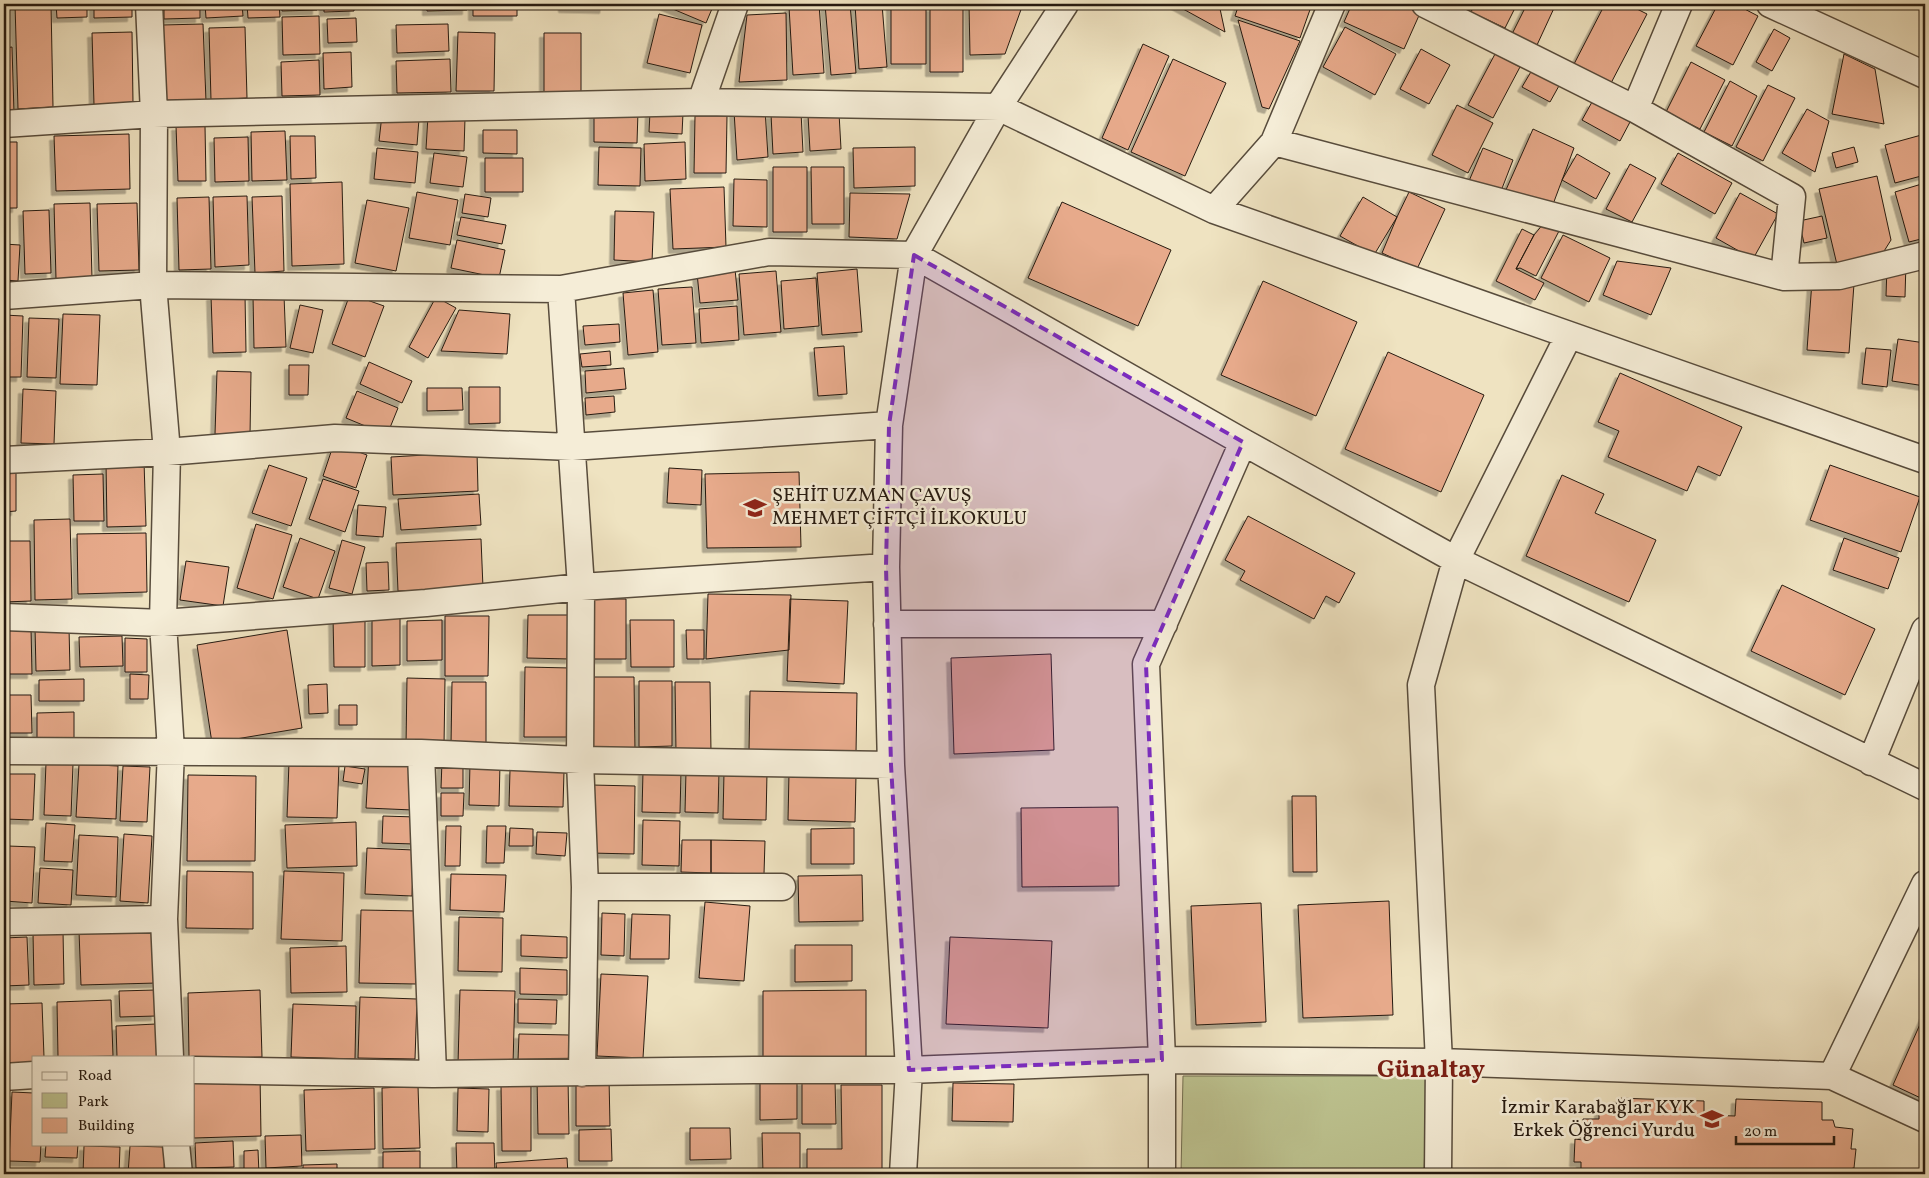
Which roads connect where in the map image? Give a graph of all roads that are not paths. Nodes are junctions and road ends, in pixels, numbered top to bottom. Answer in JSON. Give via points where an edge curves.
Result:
{"nodes":[{"id":1,"x":149,"y":4,"type":"edge"},
{"id":2,"x":735,"y":4,"type":"edge"},
{"id":3,"x":1064,"y":4,"type":"edge"},
{"id":4,"x":1332,"y":4,"type":"edge"},
{"id":5,"x":1426,"y":4,"type":"edge"},
{"id":6,"x":1679,"y":4,"type":"edge"},
{"id":7,"x":1770,"y":4,"type":"edge"},
{"id":8,"x":1925,"y":75,"type":"edge"},
{"id":9,"x":701,"y":102,"type":"junction"},
{"id":10,"x":998,"y":107,"type":"junction"},
{"id":11,"x":1635,"y":109,"type":"junction"},
{"id":12,"x":154,"y":114,"type":"junction"},
{"id":13,"x":4,"y":124,"type":"edge"},
{"id":14,"x":1274,"y":142,"type":"junction"},
{"id":15,"x":1214,"y":210,"type":"junction"},
{"id":16,"x":914,"y":255,"type":"junction"},
{"id":17,"x":1925,"y":255,"type":"edge"},
{"id":18,"x":1784,"y":277,"type":"junction"},
{"id":19,"x":153,"y":285,"type":"junction"},
{"id":20,"x":561,"y":289,"type":"junction"},
{"id":21,"x":4,"y":296,"type":"edge"},
{"id":22,"x":1570,"y":335,"type":"junction"},
{"id":23,"x":889,"y":425,"type":"junction"},
{"id":24,"x":1242,"y":442,"type":"junction"},
{"id":25,"x":572,"y":447,"type":"junction"},
{"id":26,"x":167,"y":452,"type":"junction"},
{"id":27,"x":4,"y":460,"type":"edge"},
{"id":28,"x":1925,"y":460,"type":"edge"},
{"id":29,"x":1456,"y":560,"type":"junction"},
{"id":30,"x":886,"y":568,"type":"junction"},
{"id":31,"x":581,"y":587,"type":"junction"},
{"id":32,"x":4,"y":617,"type":"edge"},
{"id":33,"x":164,"y":623,"type":"junction"},
{"id":34,"x":887,"y":624,"type":"junction"},
{"id":35,"x":1164,"y":624,"type":"junction"},
{"id":36,"x":1925,"y":630,"type":"edge"},
{"id":37,"x":1920,"y":659,"type":"edge"},
{"id":38,"x":4,"y":751,"type":"edge"},
{"id":39,"x":171,"y":751,"type":"junction"},
{"id":40,"x":421,"y":753,"type":"junction"},
{"id":41,"x":580,"y":760,"type":"junction"},
{"id":42,"x":1870,"y":762,"type":"junction"},
{"id":43,"x":891,"y":765,"type":"junction"},
{"id":44,"x":1925,"y":787,"type":"edge"},
{"id":45,"x":1925,"y":884,"type":"edge"},
{"id":46,"x":585,"y":887,"type":"junction"},
{"id":47,"x":782,"y":887,"type":"dead end"},
{"id":48,"x":164,"y":919,"type":"junction"},
{"id":49,"x":4,"y":922,"type":"edge"},
{"id":50,"x":170,"y":1056,"type":"edge"},
{"id":51,"x":1162,"y":1060,"type":"junction"},
{"id":52,"x":1439,"y":1062,"type":"junction"},
{"id":53,"x":195,"y":1070,"type":"edge"},
{"id":54,"x":910,"y":1070,"type":"junction"},
{"id":55,"x":582,"y":1072,"type":"junction"},
{"id":56,"x":433,"y":1074,"type":"junction"},
{"id":57,"x":32,"y":1075,"type":"edge"},
{"id":58,"x":1832,"y":1076,"type":"junction"},
{"id":59,"x":4,"y":1077,"type":"edge"},
{"id":60,"x":1925,"y":1119,"type":"edge"},
{"id":61,"x":176,"y":1146,"type":"edge"},
{"id":62,"x":179,"y":1174,"type":"edge"},
{"id":63,"x":903,"y":1174,"type":"edge"},
{"id":64,"x":1162,"y":1174,"type":"edge"},
{"id":65,"x":1438,"y":1174,"type":"edge"}],
"edges":[{"from":1,"to":12,"type":"street"},
{"from":2,"to":9,"type":"street"},
{"from":3,"to":10,"type":"street"},
{"from":4,"to":14,"type":"street"},
{"from":5,"to":11,"type":"street"},
{"from":6,"to":11,"type":"street"},
{"from":7,"to":8,"type":"street"},
{"from":9,"to":10,"type":"street"},
{"from":9,"to":12,"type":"street"},
{"from":10,"to":15,"type":"street"},
{"from":10,"to":16,"type":"street"},
{"from":11,"to":18,"type":"street","via":[[1792,197]]},
{"from":12,"to":13,"type":"street"},
{"from":12,"to":19,"type":"street"},
{"from":14,"to":15,"type":"street"},
{"from":14,"to":18,"type":"street"},
{"from":15,"to":22,"type":"street"},
{"from":16,"to":20,"type":"street","via":[[769,252]]},
{"from":16,"to":23,"type":"street"},
{"from":16,"to":24,"type":"street"},
{"from":17,"to":18,"type":"street","via":[[1840,276]]},
{"from":19,"to":20,"type":"street"},
{"from":19,"to":21,"type":"street"},
{"from":19,"to":26,"type":"street"},
{"from":20,"to":25,"type":"street"},
{"from":22,"to":28,"type":"street"},
{"from":22,"to":29,"type":"street"},
{"from":23,"to":25,"type":"street"},
{"from":23,"to":30,"type":"street"},
{"from":24,"to":29,"type":"street"},
{"from":24,"to":35,"type":"street"},
{"from":25,"to":26,"type":"street","via":[[335,438]]},
{"from":25,"to":31,"type":"street"},
{"from":26,"to":27,"type":"street"},
{"from":26,"to":33,"type":"street"},
{"from":29,"to":42,"type":"street"},
{"from":29,"to":52,"type":"street","via":[[1421,684]]},
{"from":30,"to":31,"type":"street"},
{"from":30,"to":34,"type":"street"},
{"from":31,"to":33,"type":"street","via":[[426,603]]},
{"from":31,"to":41,"type":"street"},
{"from":32,"to":33,"type":"street"},
{"from":33,"to":39,"type":"street"},
{"from":34,"to":35,"type":"street"},
{"from":34,"to":43,"type":"street"},
{"from":35,"to":51,"type":"street","via":[[1146,664]]},
{"from":36,"to":37,"type":"street"},
{"from":37,"to":42,"type":"street"},
{"from":38,"to":39,"type":"street"},
{"from":39,"to":40,"type":"street"},
{"from":39,"to":48,"type":"street"},
{"from":40,"to":41,"type":"street"},
{"from":40,"to":56,"type":"street"},
{"from":41,"to":43,"type":"street"},
{"from":41,"to":46,"type":"street"},
{"from":42,"to":44,"type":"street"},
{"from":43,"to":54,"type":"street"},
{"from":45,"to":58,"type":"street"},
{"from":46,"to":47,"type":"street"},
{"from":46,"to":55,"type":"street"},
{"from":48,"to":49,"type":"street"},
{"from":48,"to":50,"type":"street"},
{"from":51,"to":52,"type":"street"},
{"from":51,"to":54,"type":"street"},
{"from":51,"to":64,"type":"street"},
{"from":52,"to":58,"type":"street"},
{"from":52,"to":65,"type":"street"},
{"from":53,"to":56,"type":"street"},
{"from":54,"to":55,"type":"street"},
{"from":54,"to":63,"type":"street"},
{"from":55,"to":56,"type":"street"},
{"from":57,"to":59,"type":"street"},
{"from":58,"to":60,"type":"street"},
{"from":61,"to":62,"type":"street"}]}
